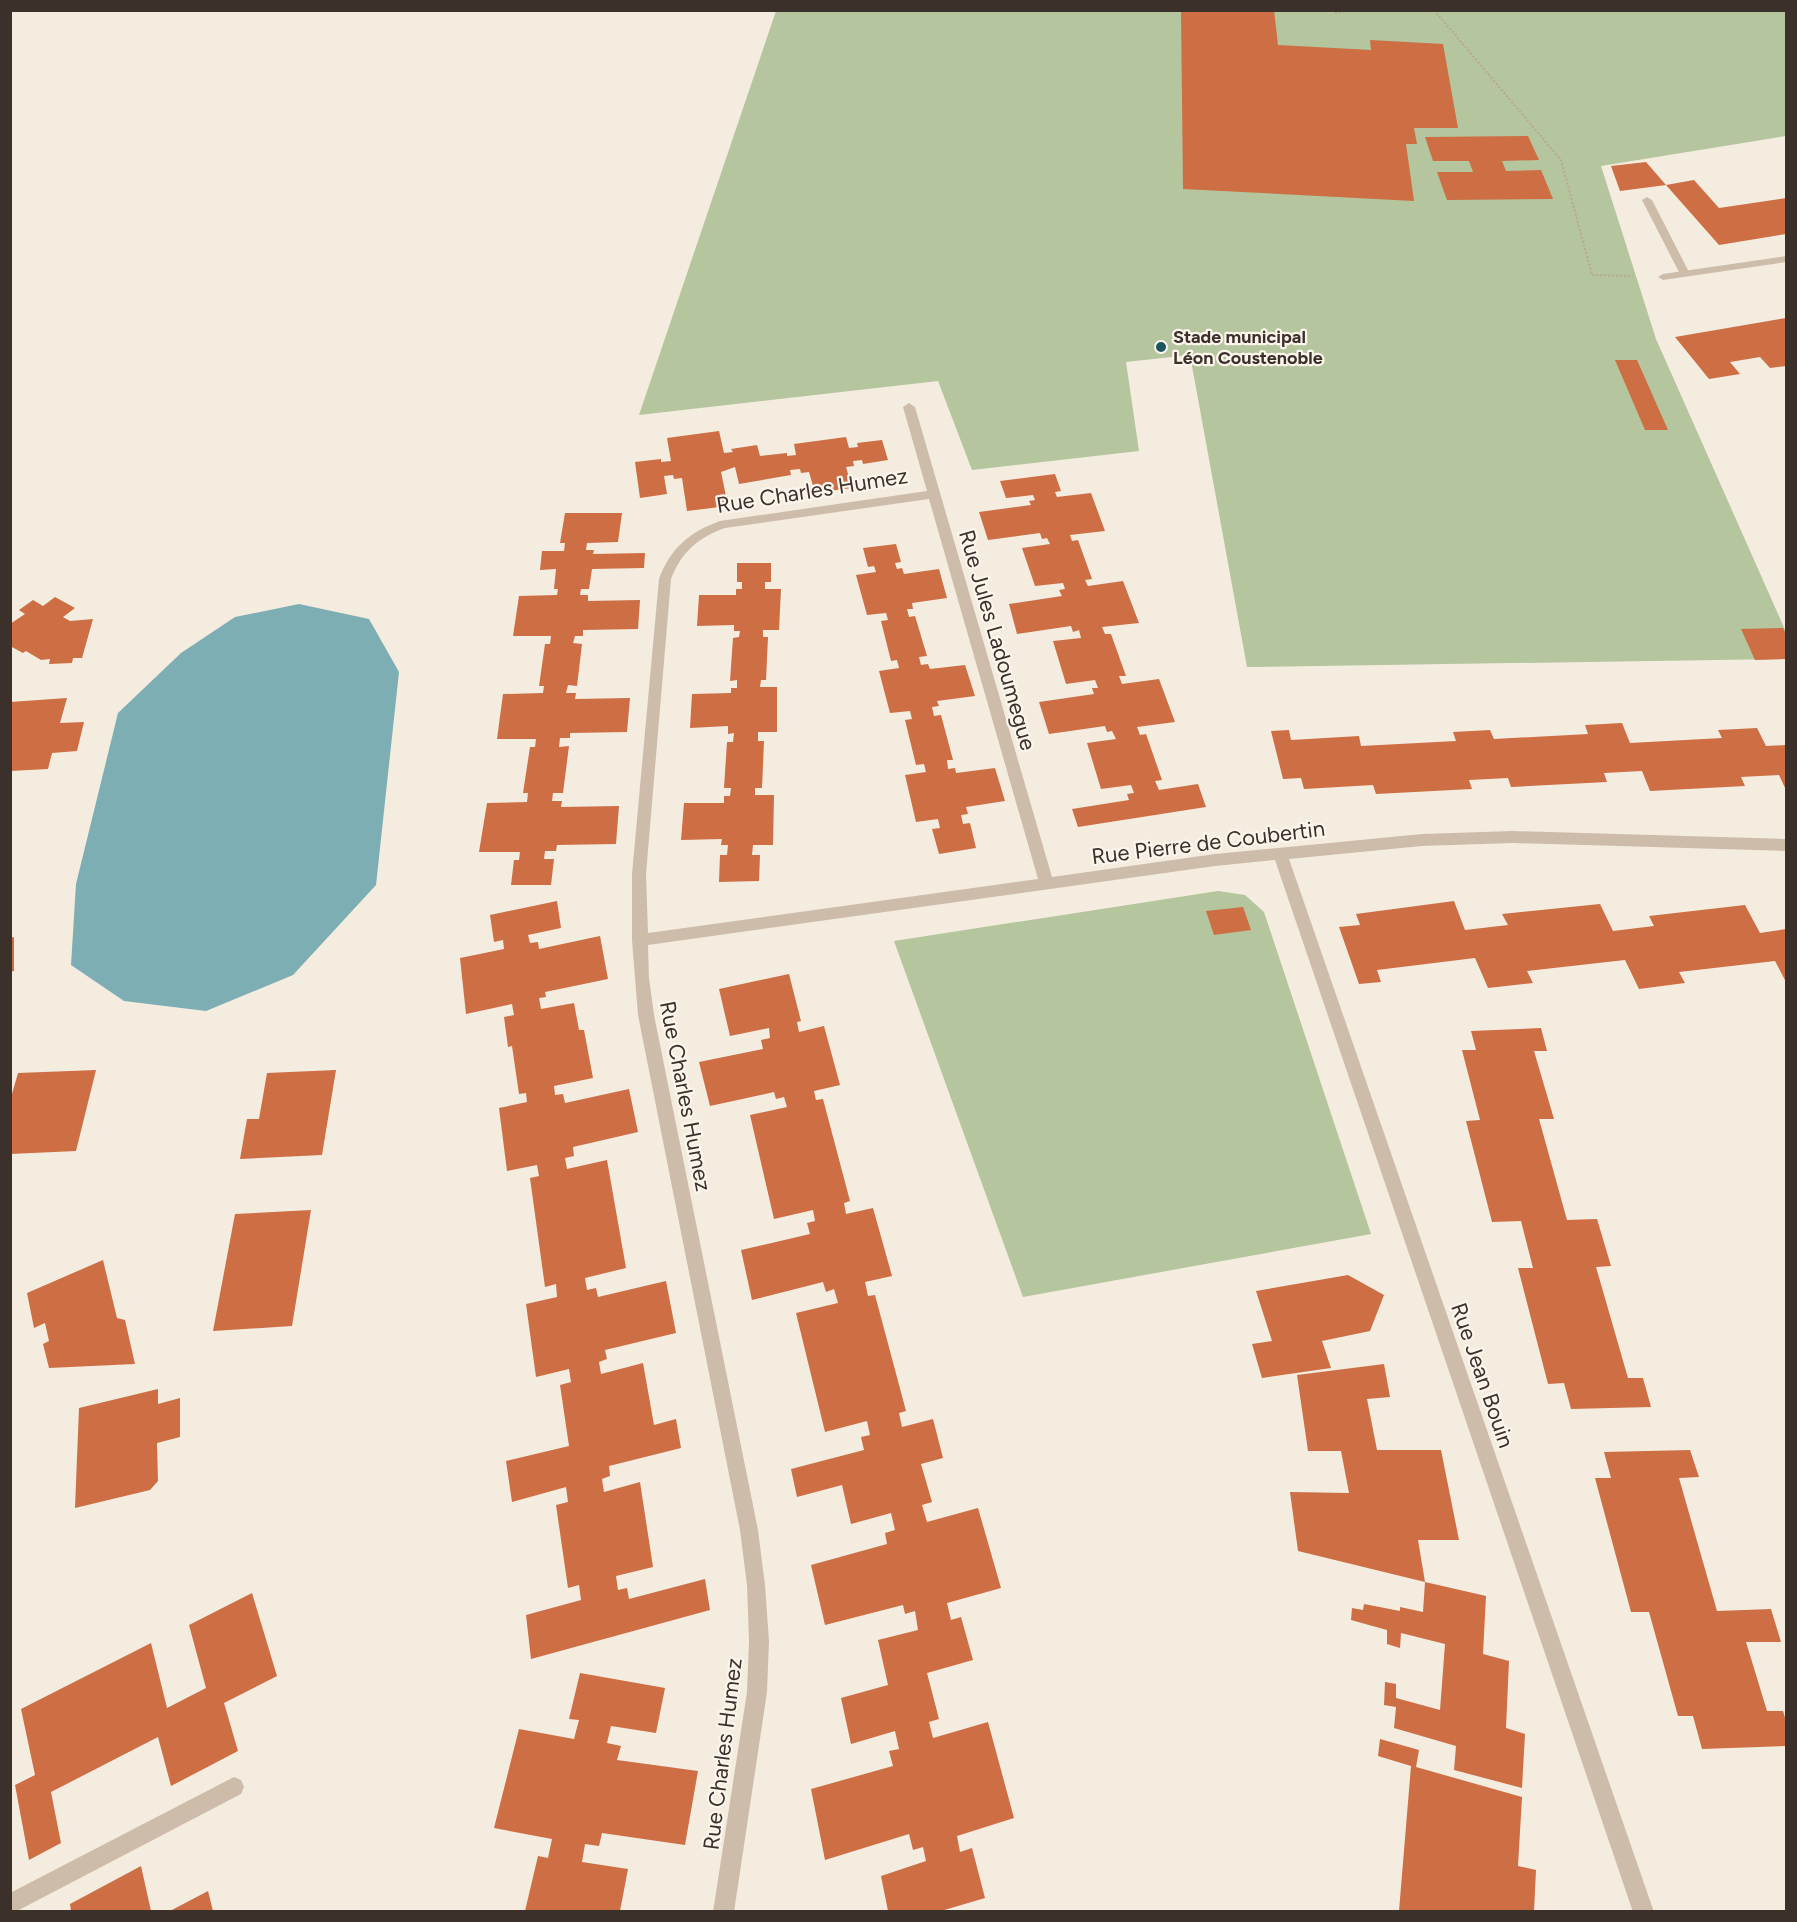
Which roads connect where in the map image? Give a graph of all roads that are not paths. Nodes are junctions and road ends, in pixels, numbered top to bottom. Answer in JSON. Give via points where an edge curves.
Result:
{"nodes":[{"id":1,"x":1647,"y":200,"type":"dead end"},
{"id":2,"x":1786,"y":259,"type":"edge"},
{"id":3,"x":1684,"y":274,"type":"junction"},
{"id":4,"x":1663,"y":277,"type":"road end"},
{"id":5,"x":909,"y":407,"type":"dead end"},
{"id":6,"x":934,"y":494,"type":"junction"},
{"id":7,"x":1786,"y":845,"type":"edge"},
{"id":8,"x":1280,"y":854,"type":"junction"},
{"id":9,"x":1047,"y":884,"type":"junction"},
{"id":10,"x":639,"y":940,"type":"junction"},
{"id":11,"x":234,"y":1787,"type":"dead end"},
{"id":12,"x":10,"y":1904,"type":"edge"},
{"id":13,"x":723,"y":1911,"type":"edge"},
{"id":14,"x":1644,"y":1911,"type":"edge"}],
"edges":[{"from":1,"to":3,"type":"street"},
{"from":2,"to":3,"type":"street"},
{"from":3,"to":4,"type":"street"},
{"from":5,"to":6,"type":"street","name":"Rue Jules Ladoumegue"},
{"from":6,"to":9,"type":"street","name":"Rue Jules Ladoumegue"},
{"from":6,"to":10,"type":"street","name":"Rue Charles Humez","via":[[724,524],[693,538],[669,565],[639,874]]},
{"from":7,"to":8,"type":"street","name":"Rue Pierre de Coubertin","via":[[1492,837]]},
{"from":8,"to":9,"type":"street","name":"Rue Pierre de Coubertin"},
{"from":8,"to":14,"type":"street","name":"Rue Jean Bouin"},
{"from":9,"to":10,"type":"street","name":"Rue Pierre de Coubertin"},
{"from":10,"to":13,"type":"street","name":"Rue Charles Humez","via":[[646,1015],[738,1474],[756,1585],[757,1692]]},
{"from":11,"to":12,"type":"street"}]}
